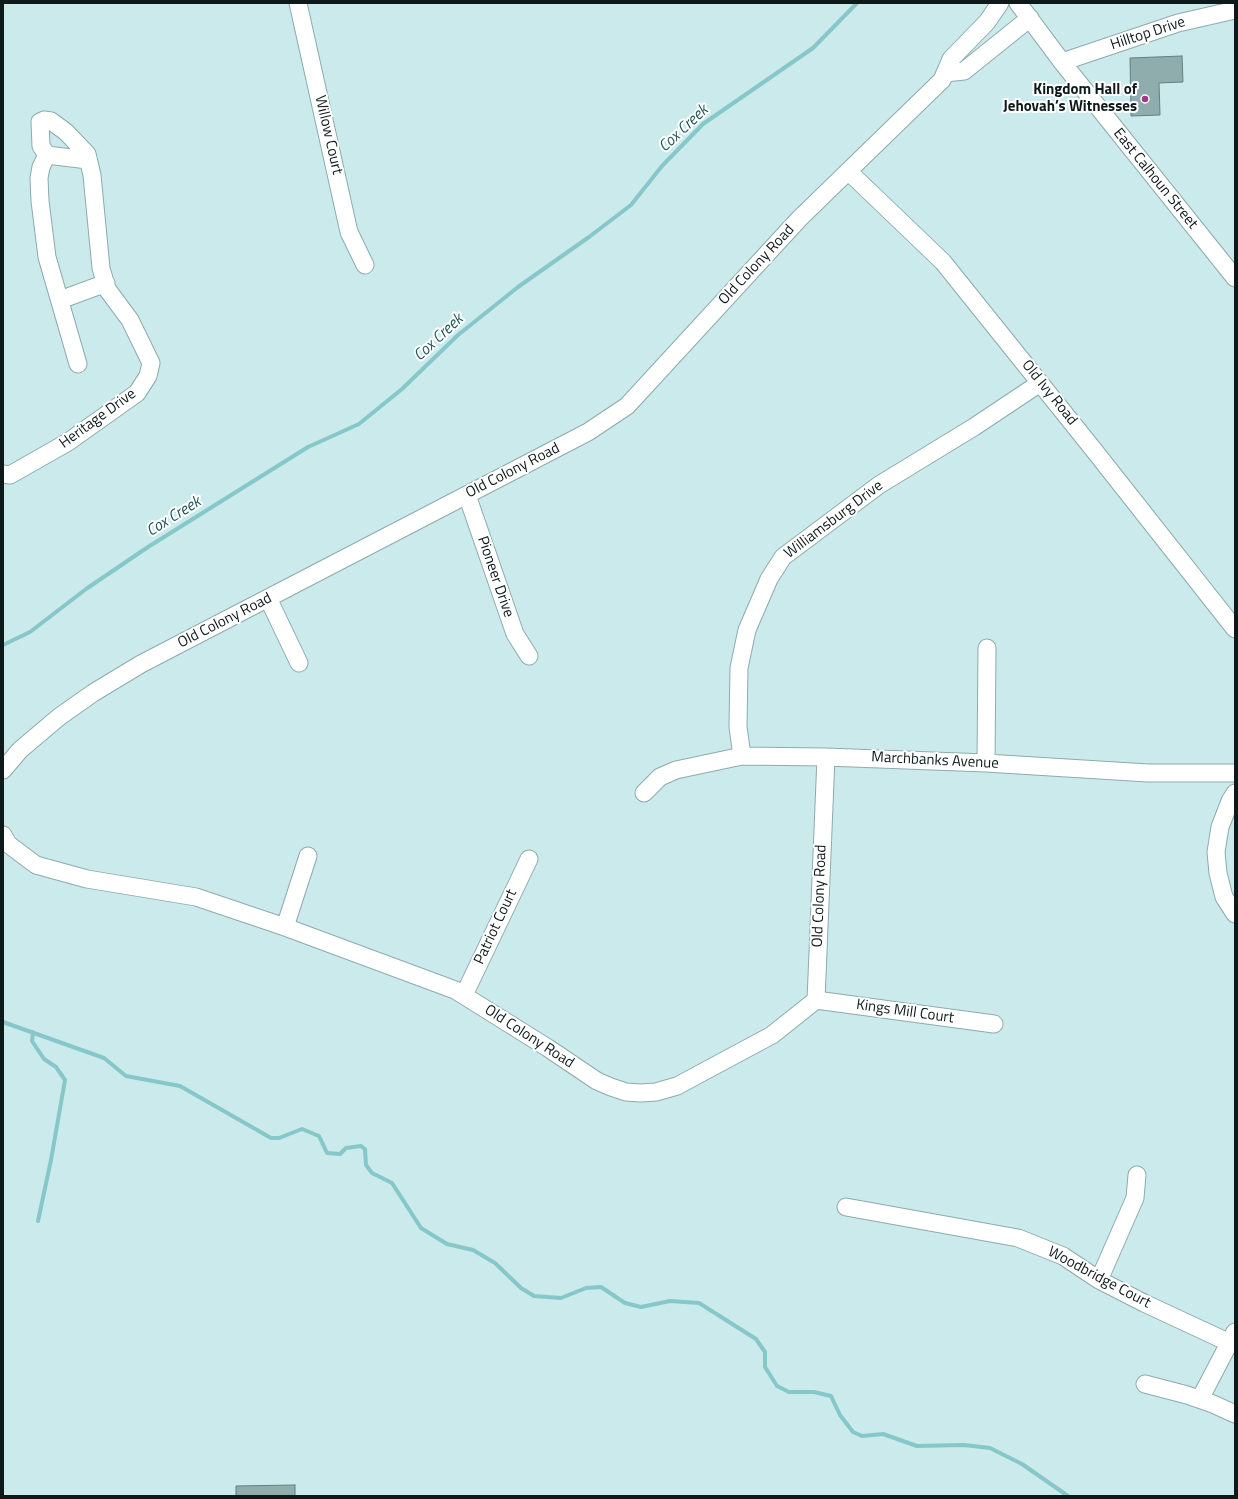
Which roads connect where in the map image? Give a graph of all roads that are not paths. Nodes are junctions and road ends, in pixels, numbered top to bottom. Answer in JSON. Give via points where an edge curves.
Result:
{"nodes":[{"id":1,"x":298,"y":3,"type":"edge"},
{"id":2,"x":1000,"y":3,"type":"edge"},
{"id":3,"x":1018,"y":3,"type":"edge"},
{"id":4,"x":1235,"y":10,"type":"edge"},
{"id":5,"x":1030,"y":18,"type":"junction"},
{"id":6,"x":1062,"y":62,"type":"junction"},
{"id":7,"x":945,"y":73,"type":"junction"},
{"id":8,"x":47,"y":155,"type":"junction"},
{"id":9,"x":88,"y":157,"type":"junction"},
{"id":10,"x":848,"y":171,"type":"junction"},
{"id":11,"x":364,"y":265,"type":"dead end"},
{"id":12,"x":1235,"y":278,"type":"edge"},
{"id":13,"x":106,"y":283,"type":"junction"},
{"id":14,"x":60,"y":300,"type":"junction"},
{"id":15,"x":78,"y":364,"type":"dead end"},
{"id":16,"x":1040,"y":383,"type":"junction"},
{"id":17,"x":3,"y":474,"type":"edge"},
{"id":18,"x":467,"y":495,"type":"junction"},
{"id":19,"x":268,"y":598,"type":"junction"},
{"id":20,"x":1235,"y":629,"type":"edge"},
{"id":21,"x":987,"y":648,"type":"dead end"},
{"id":22,"x":529,"y":656,"type":"dead end"},
{"id":23,"x":299,"y":663,"type":"dead end"},
{"id":24,"x":742,"y":756,"type":"junction"},
{"id":25,"x":826,"y":756,"type":"junction"},
{"id":26,"x":986,"y":763,"type":"junction"},
{"id":27,"x":3,"y":770,"type":"edge"},
{"id":28,"x":1235,"y":772,"type":"edge"},
{"id":29,"x":644,"y":793,"type":"dead end"},
{"id":30,"x":1235,"y":793,"type":"edge"},
{"id":31,"x":3,"y":836,"type":"edge"},
{"id":32,"x":308,"y":856,"type":"dead end"},
{"id":33,"x":528,"y":859,"type":"dead end"},
{"id":34,"x":1235,"y":914,"type":"edge"},
{"id":35,"x":286,"y":927,"type":"junction"},
{"id":36,"x":464,"y":995,"type":"junction"},
{"id":37,"x":816,"y":1000,"type":"junction"},
{"id":38,"x":994,"y":1024,"type":"dead end"},
{"id":39,"x":1137,"y":1174,"type":"dead end"},
{"id":40,"x":846,"y":1207,"type":"dead end"},
{"id":41,"x":1099,"y":1280,"type":"junction"},
{"id":42,"x":1232,"y":1337,"type":"edge"},
{"id":43,"x":1145,"y":1384,"type":"dead end"},
{"id":44,"x":1200,"y":1399,"type":"junction"},
{"id":45,"x":1235,"y":1414,"type":"edge"}],
"edges":[{"from":1,"to":11,"type":"street","name":"Willow Court","via":[[349,232]]},
{"from":2,"to":7,"type":"street","name":"Old Colony Road","via":[[987,22],[951,59]]},
{"from":3,"to":5,"type":"street","name":"East Calhoun Street"},
{"from":4,"to":6,"type":"street","name":"Hilltop Drive","via":[[1178,23]]},
{"from":5,"to":6,"type":"street","name":"East Calhoun Street"},
{"from":5,"to":7,"type":"street","via":[[964,71]]},
{"from":6,"to":12,"type":"street","name":"East Calhoun Street"},
{"from":7,"to":10,"type":"street","name":"Old Colony Road","via":[[942,80]]},
{"from":8,"to":9,"type":"street"},
{"from":8,"to":9,"type":"street","via":[[41,146],[40,122],[44,120],[51,121],[66,132]]},
{"from":8,"to":14,"type":"street","via":[[38,178],[40,201],[47,257]]},
{"from":9,"to":13,"type":"street","name":"Heritage Drive","via":[[101,268]]},
{"from":10,"to":16,"type":"street","name":"Old Ivy Road","via":[[943,262]]},
{"from":10,"to":18,"type":"street","name":"Old Colony Road","via":[[799,219],[627,406],[588,432]]},
{"from":13,"to":14,"type":"street"},
{"from":13,"to":17,"type":"street","name":"Heritage Drive","via":[[107,289],[130,320],[151,363],[148,376],[137,393],[68,442],[10,475]]},
{"from":14,"to":15,"type":"street"},
{"from":16,"to":20,"type":"street","name":"Old Ivy Road"},
{"from":16,"to":24,"type":"street","name":"Williamsburg Drive","via":[[879,485],[783,557],[769,579],[747,630],[740,660],[738,728]]},
{"from":18,"to":19,"type":"street","name":"Old Colony Road"},
{"from":18,"to":22,"type":"street","name":"Pioneer Drive","via":[[515,634]]},
{"from":19,"to":23,"type":"street"},
{"from":19,"to":27,"type":"street","name":"Old Colony Road","via":[[141,664],[93,693],[59,717],[20,750]]},
{"from":21,"to":26,"type":"street"},
{"from":24,"to":25,"type":"street","name":"Marchbanks Avenue"},
{"from":24,"to":29,"type":"street","name":"Marchbanks Avenue","via":[[676,770],[660,777]]},
{"from":25,"to":26,"type":"street","name":"Marchbanks Avenue"},
{"from":25,"to":37,"type":"street","name":"Old Colony Road"},
{"from":26,"to":28,"type":"street","name":"Marchbanks Avenue","via":[[1148,773]]},
{"from":30,"to":34,"type":"street","via":[[1220,827],[1216,852],[1224,897]]},
{"from":31,"to":35,"type":"street","name":"Old Colony Road","via":[[8,844],[36,864],[87,879],[196,897]]},
{"from":32,"to":35,"type":"street"},
{"from":33,"to":36,"type":"street","name":"Patriot Court"},
{"from":35,"to":36,"type":"street","name":"Old Colony Road"},
{"from":36,"to":37,"type":"street","name":"Old Colony Road","via":[[597,1081],[626,1092],[641,1093],[677,1086],[772,1036]]},
{"from":37,"to":38,"type":"street","name":"Kings Mill Court"},
{"from":39,"to":41,"type":"street","via":[[1134,1198]]},
{"from":40,"to":41,"type":"street","name":"Woodbridge Court","via":[[1018,1238],[1063,1256]]},
{"from":41,"to":42,"type":"street","name":"Woodbridge Court","via":[[1144,1303]]},
{"from":42,"to":44,"type":"street"},
{"from":43,"to":44,"type":"street"},
{"from":44,"to":45,"type":"street"}]}
